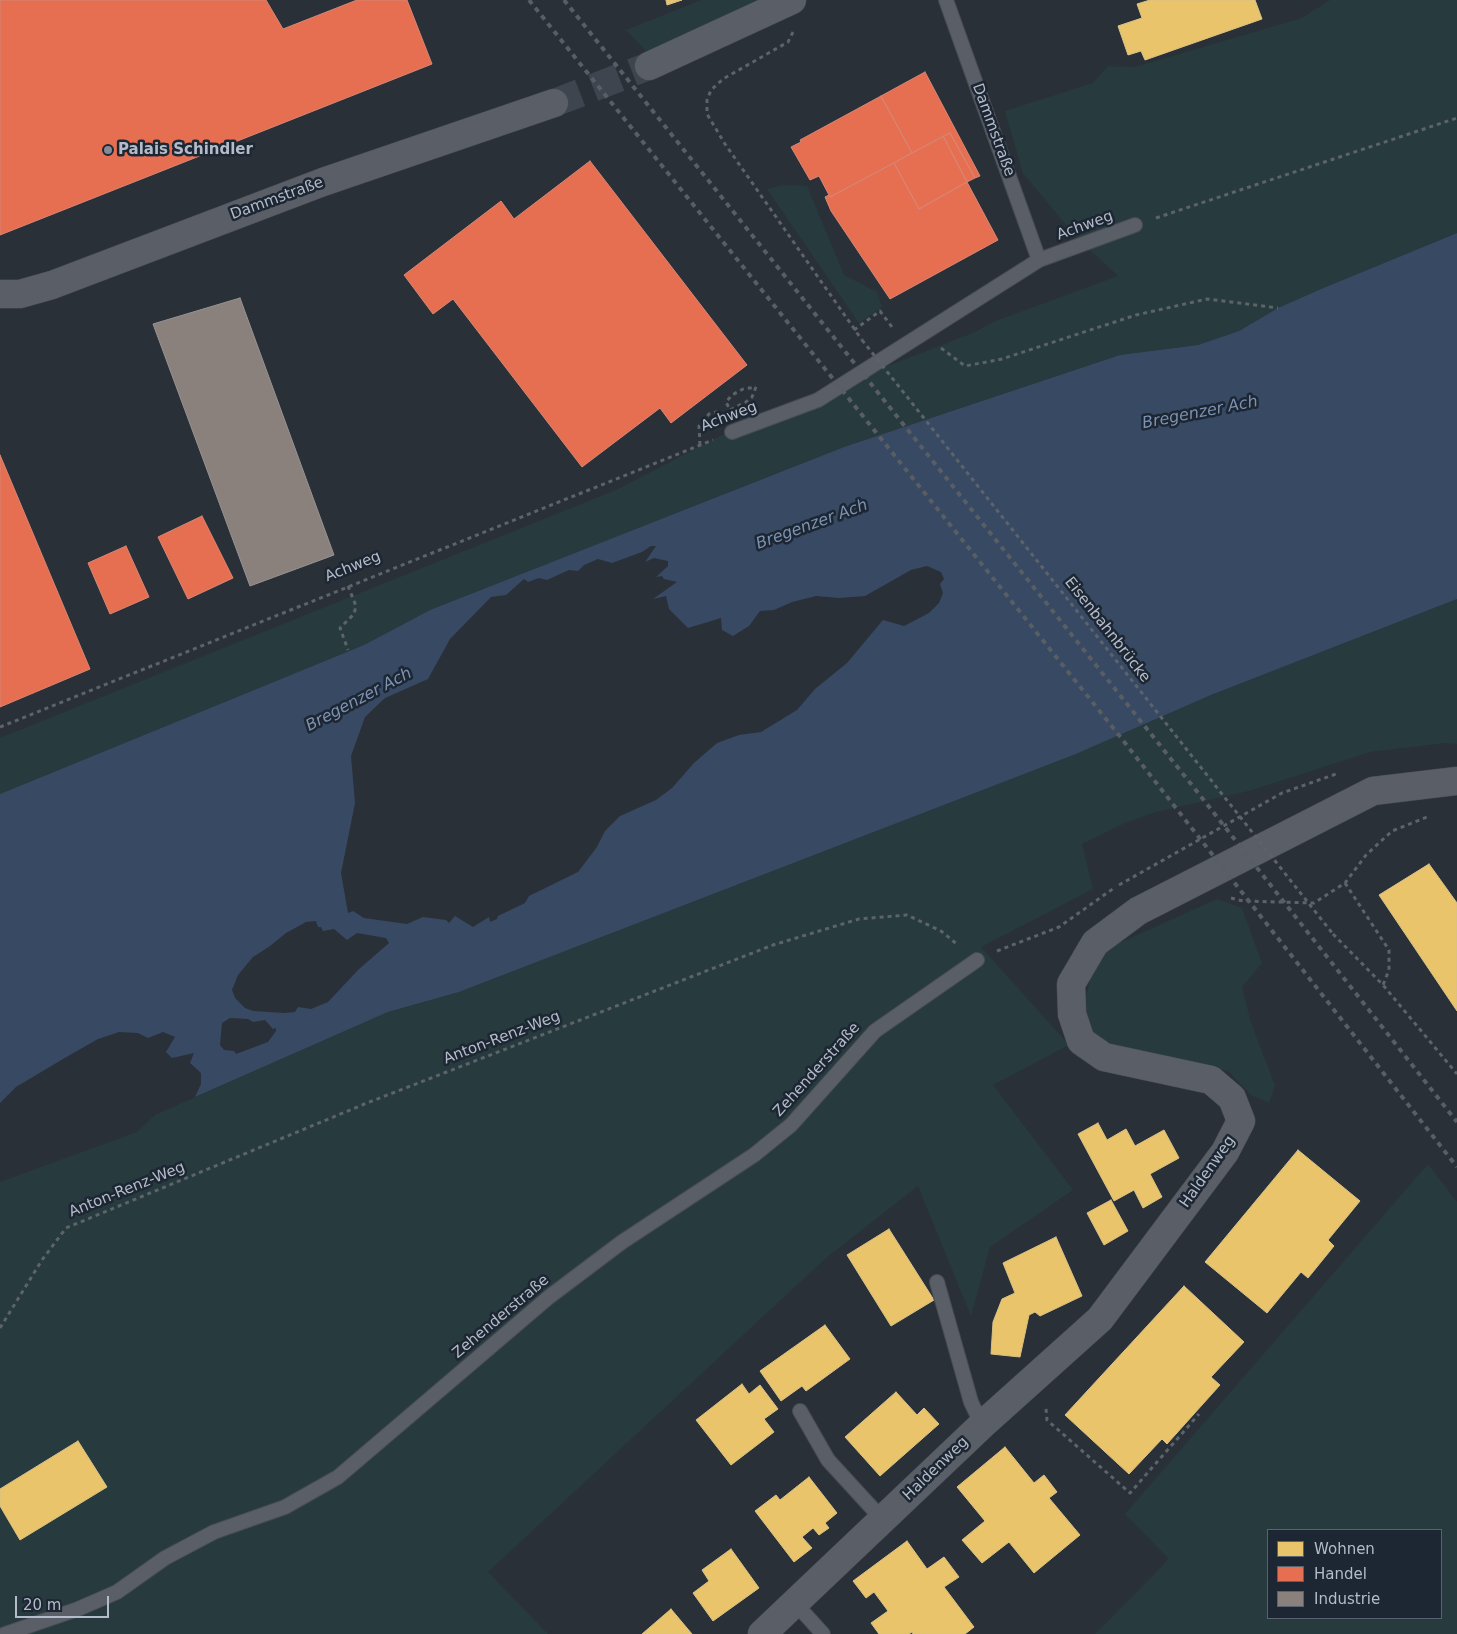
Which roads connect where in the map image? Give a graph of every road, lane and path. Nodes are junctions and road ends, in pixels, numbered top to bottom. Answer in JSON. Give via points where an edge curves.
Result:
{"nodes":[{"id":1,"x":946,"y":0,"type":"edge"},
{"id":2,"x":794,"y":12,"type":"edge"},
{"id":3,"x":649,"y":66,"type":"tunnel mouth"},
{"id":4,"x":554,"y":103,"type":"tunnel mouth"},
{"id":5,"x":1457,"y":118,"type":"edge"},
{"id":6,"x":1135,"y":225,"type":"joint"},
{"id":7,"x":1039,"y":260,"type":"junction"},
{"id":8,"x":0,"y":294,"type":"edge"},
{"id":9,"x":1278,"y":308,"type":"dead end"},
{"id":10,"x":854,"y":330,"type":"junction"},
{"id":11,"x":930,"y":330,"type":"junction"},
{"id":12,"x":906,"y":346,"type":"junction"},
{"id":13,"x":728,"y":408,"type":"junction"},
{"id":14,"x":732,"y":432,"type":"joint"},
{"id":15,"x":700,"y":445,"type":"junction"},
{"id":16,"x":348,"y":586,"type":"junction"},
{"id":17,"x":348,"y":650,"type":"dead end"},
{"id":18,"x":0,"y":726,"type":"edge"},
{"id":19,"x":1457,"y":781,"type":"edge"},
{"id":20,"x":1430,"y":815,"type":"dead end"},
{"id":21,"x":1345,"y":883,"type":"junction"},
{"id":22,"x":1186,"y":887,"type":"junction"},
{"id":23,"x":1059,"y":927,"type":"dead end"},
{"id":24,"x":976,"y":960,"type":"junction"},
{"id":25,"x":1383,"y":985,"type":"junction"},
{"id":26,"x":1457,"y":1074,"type":"edge"},
{"id":27,"x":937,"y":1282,"type":"dead end"},
{"id":28,"x":0,"y":1328,"type":"edge"},
{"id":29,"x":1046,"y":1409,"type":"dead end"},
{"id":30,"x":800,"y":1411,"type":"dead end"},
{"id":31,"x":1199,"y":1414,"type":"dead end"},
{"id":32,"x":982,"y":1425,"type":"junction"},
{"id":33,"x":883,"y":1520,"type":"junction"},
{"id":34,"x":795,"y":1603,"type":"junction"},
{"id":35,"x":5,"y":1634,"type":"edge"},
{"id":36,"x":762,"y":1634,"type":"edge"},
{"id":37,"x":823,"y":1634,"type":"edge"}],
"edges":[{"from":1,"to":7,"type":"lane","name":"Dammstraße"},
{"from":2,"to":3,"type":"street"},
{"from":2,"to":10,"type":"path","name":"Eisenbahnbrücke","via":[[788,42],[722,79],[711,90],[707,114]]},
{"from":4,"to":8,"type":"street","name":"Dammstraße","via":[[322,182],[52,285],[20,294]]},
{"from":5,"to":6,"type":"path","name":"Achweg"},
{"from":6,"to":7,"type":"lane","name":"Achweg"},
{"from":7,"to":11,"type":"lane","name":"Achweg"},
{"from":9,"to":11,"type":"path","via":[[1207,299],[1136,315],[1002,359],[965,366],[942,348]]},
{"from":10,"to":12,"type":"path","via":[[880,311]]},
{"from":10,"to":25,"type":"path","name":"Eisenbahnbrücke","bridge":true,"via":[[1333,934]]},
{"from":11,"to":12,"type":"lane","name":"Achweg"},
{"from":12,"to":14,"type":"lane","name":"Achweg","via":[[818,400]]},
{"from":13,"to":13,"type":"path","via":[[741,406],[752,397],[756,387],[736,392],[726,402]]},
{"from":13,"to":15,"type":"path","via":[[709,414],[699,426]]},
{"from":14,"to":15,"type":"path","name":"Achweg"},
{"from":15,"to":16,"type":"path","name":"Achweg"},
{"from":16,"to":17,"type":"path","via":[[356,606],[354,614],[340,628]]},
{"from":16,"to":18,"type":"path","name":"Achweg"},
{"from":19,"to":22,"type":"street","name":"Haldenweg","via":[[1373,792]]},
{"from":20,"to":21,"type":"path","via":[[1392,831],[1366,855]]},
{"from":21,"to":22,"type":"path","via":[[1314,903],[1243,901]]},
{"from":21,"to":25,"type":"path","via":[[1389,950],[1389,970]]},
{"from":22,"to":32,"type":"street","name":"Haldenweg","via":[[1138,911],[1095,943],[1071,984],[1072,1014],[1081,1041],[1104,1057],[1211,1080],[1232,1098],[1241,1121],[1225,1152],[1100,1320]]},
{"from":23,"to":24,"type":"path"},
{"from":24,"to":28,"type":"path","name":"Anton-Renz-Weg","via":[[941,931],[907,915],[859,919],[772,945],[368,1103],[66,1228]]},
{"from":24,"to":35,"type":"lane","name":"Zehenderstraße","via":[[875,1031],[791,1124],[754,1155],[622,1242],[549,1298],[338,1477],[285,1507],[214,1532],[165,1558],[117,1592]]},
{"from":25,"to":26,"type":"path","name":"Eisenbahnbrücke"},
{"from":27,"to":32,"type":"lane","via":[[971,1402]]},
{"from":29,"to":31,"type":"path","via":[[1047,1420],[1130,1493]]},
{"from":30,"to":33,"type":"lane","via":[[828,1460]]},
{"from":32,"to":33,"type":"street","name":"Haldenweg"},
{"from":33,"to":34,"type":"street","name":"Haldenweg"},
{"from":34,"to":36,"type":"street","name":"Haldenweg"},
{"from":34,"to":37,"type":"lane"}]}
